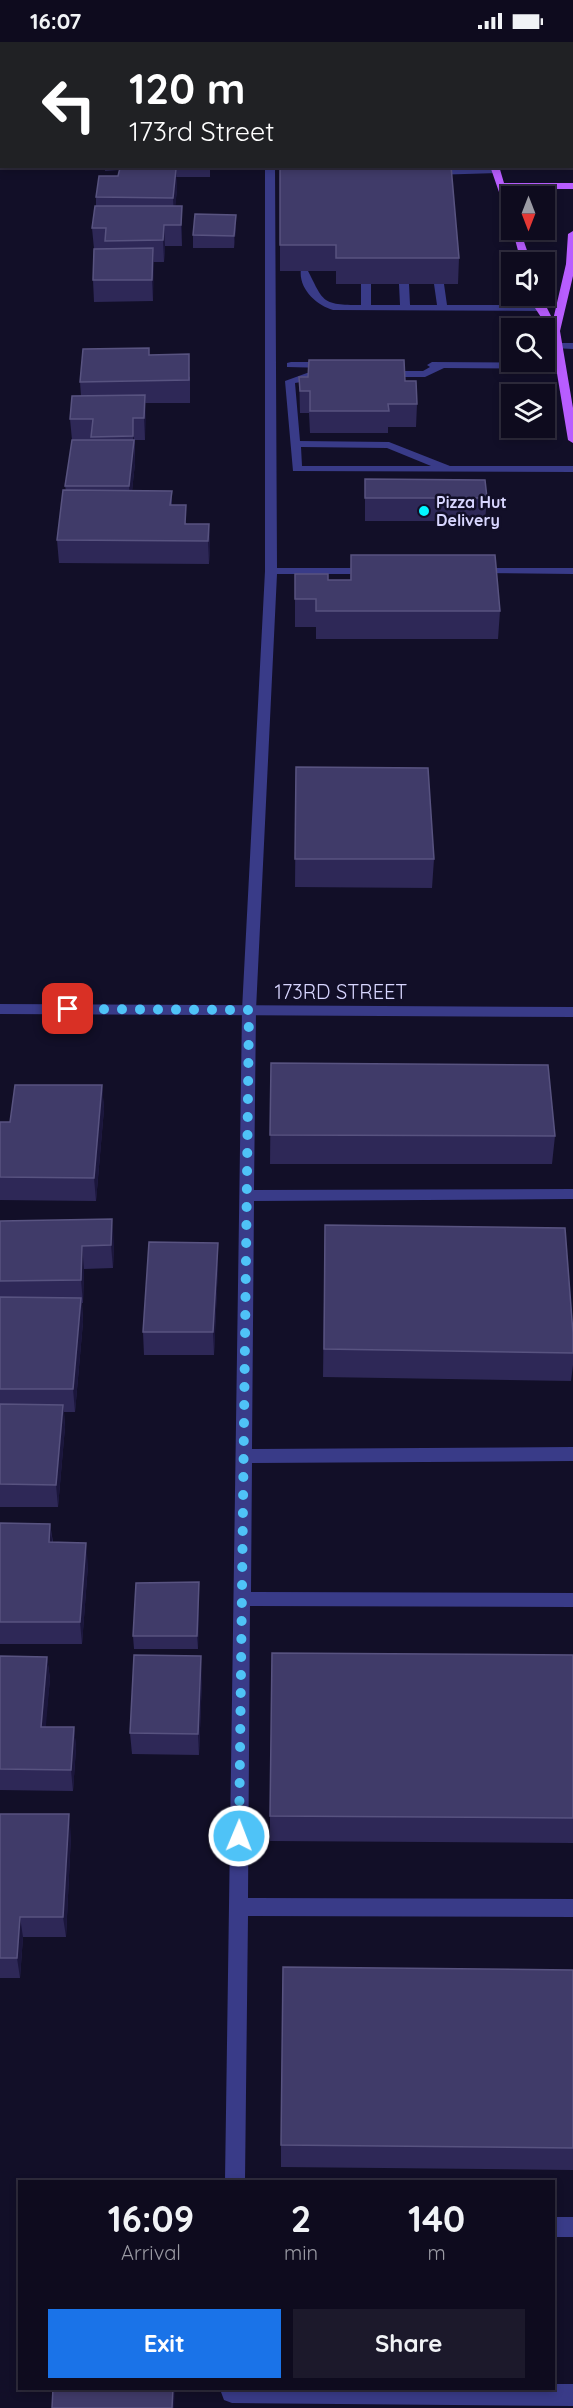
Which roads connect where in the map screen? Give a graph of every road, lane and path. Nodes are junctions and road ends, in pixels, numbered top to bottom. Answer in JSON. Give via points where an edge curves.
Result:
{"nodes":[{"id":1,"x":270,"y":168,"type":"edge"},
{"id":2,"x":495,"y":169,"type":"edge"},
{"id":3,"x":422,"y":172,"type":"edge"},
{"id":4,"x":434,"y":173,"type":"edge"},
{"id":5,"x":501,"y":186,"type":"edge"},
{"id":6,"x":555,"y":186,"type":"edge"},
{"id":7,"x":573,"y":186,"type":"edge"},
{"id":8,"x":573,"y":234,"type":"edge"},
{"id":9,"x":304,"y":271,"type":"edge"},
{"id":10,"x":366,"y":284,"type":"edge"},
{"id":11,"x":404,"y":284,"type":"edge"},
{"id":12,"x":439,"y":284,"type":"edge"},
{"id":13,"x":366,"y":308,"type":"junction"},
{"id":14,"x":405,"y":308,"type":"junction"},
{"id":15,"x":442,"y":308,"type":"junction"},
{"id":16,"x":540,"y":308,"type":"joint"},
{"id":17,"x":547,"y":318,"type":"edge"},
{"id":18,"x":555,"y":331,"type":"joint"},
{"id":19,"x":558,"y":346,"type":"junction"},
{"id":20,"x":573,"y":346,"type":"edge"},
{"id":21,"x":291,"y":365,"type":"dead end"},
{"id":22,"x":337,"y":365,"type":"edge"},
{"id":23,"x":561,"y":366,"type":"junction"},
{"id":24,"x":374,"y":370,"type":"edge"},
{"id":25,"x":342,"y":375,"type":"edge"},
{"id":26,"x":572,"y":419,"type":"edge"},
{"id":27,"x":573,"y":440,"type":"edge"},
{"id":28,"x":295,"y":444,"type":"junction"},
{"id":29,"x":446,"y":468,"type":"junction"},
{"id":30,"x":573,"y":469,"type":"edge"},
{"id":31,"x":271,"y":571,"type":"junction"},
{"id":32,"x":387,"y":571,"type":"edge"},
{"id":33,"x":469,"y":571,"type":"edge"},
{"id":34,"x":573,"y":571,"type":"edge"},
{"id":35,"x":0,"y":1009,"type":"edge"},
{"id":36,"x":249,"y":1010,"type":"junction"},
{"id":37,"x":573,"y":1012,"type":"edge"},
{"id":38,"x":573,"y":1194,"type":"edge"},
{"id":39,"x":246,"y":1196,"type":"junction"},
{"id":40,"x":573,"y":1454,"type":"edge"},
{"id":41,"x":243,"y":1456,"type":"junction"},
{"id":42,"x":242,"y":1599,"type":"junction"},
{"id":43,"x":573,"y":1600,"type":"edge"},
{"id":44,"x":238,"y":1907,"type":"junction"},
{"id":45,"x":573,"y":1908,"type":"edge"},
{"id":46,"x":235,"y":2180,"type":"edge"},
{"id":47,"x":555,"y":2227,"type":"edge"},
{"id":48,"x":573,"y":2227,"type":"edge"},
{"id":49,"x":573,"y":2395,"type":"edge"},
{"id":50,"x":232,"y":2396,"type":"edge"}],
"edges":[{"from":1,"to":31,"type":"street"},
{"from":2,"to":4,"type":"street"},
{"from":2,"to":5,"type":"main road"},
{"from":3,"to":4,"type":"street"},
{"from":6,"to":7,"type":"main road"},
{"from":8,"to":18,"type":"main road","via":[[571,264]]},
{"from":9,"to":13,"type":"street","via":[[311,293],[331,308]]},
{"from":10,"to":13,"type":"street"},
{"from":11,"to":14,"type":"street"},
{"from":12,"to":15,"type":"street"},
{"from":13,"to":14,"type":"street"},
{"from":14,"to":15,"type":"street"},
{"from":15,"to":16,"type":"street"},
{"from":16,"to":17,"type":"main road"},
{"from":18,"to":19,"type":"main road"},
{"from":19,"to":20,"type":"street"},
{"from":19,"to":23,"type":"main road"},
{"from":21,"to":22,"type":"street"},
{"from":23,"to":24,"type":"street","via":[[442,365],[425,374]]},
{"from":23,"to":26,"type":"main road"},
{"from":25,"to":28,"type":"street","via":[[306,376],[290,381]]},
{"from":26,"to":27,"type":"main road"},
{"from":28,"to":29,"type":"street","via":[[389,445]]},
{"from":28,"to":29,"type":"street","via":[[297,469]]},
{"from":29,"to":30,"type":"street"},
{"from":31,"to":32,"type":"street"},
{"from":31,"to":36,"type":"street"},
{"from":33,"to":34,"type":"street"},
{"from":35,"to":36,"type":"street","name":"173RD STREET"},
{"from":36,"to":37,"type":"street","name":"173RD STREET"},
{"from":36,"to":39,"type":"street"},
{"from":38,"to":39,"type":"street"},
{"from":39,"to":41,"type":"street"},
{"from":40,"to":41,"type":"street"},
{"from":41,"to":42,"type":"street"},
{"from":42,"to":43,"type":"street"},
{"from":42,"to":44,"type":"street"},
{"from":44,"to":45,"type":"street"},
{"from":44,"to":46,"type":"street"},
{"from":47,"to":48,"type":"street"},
{"from":49,"to":50,"type":"street"}]}
